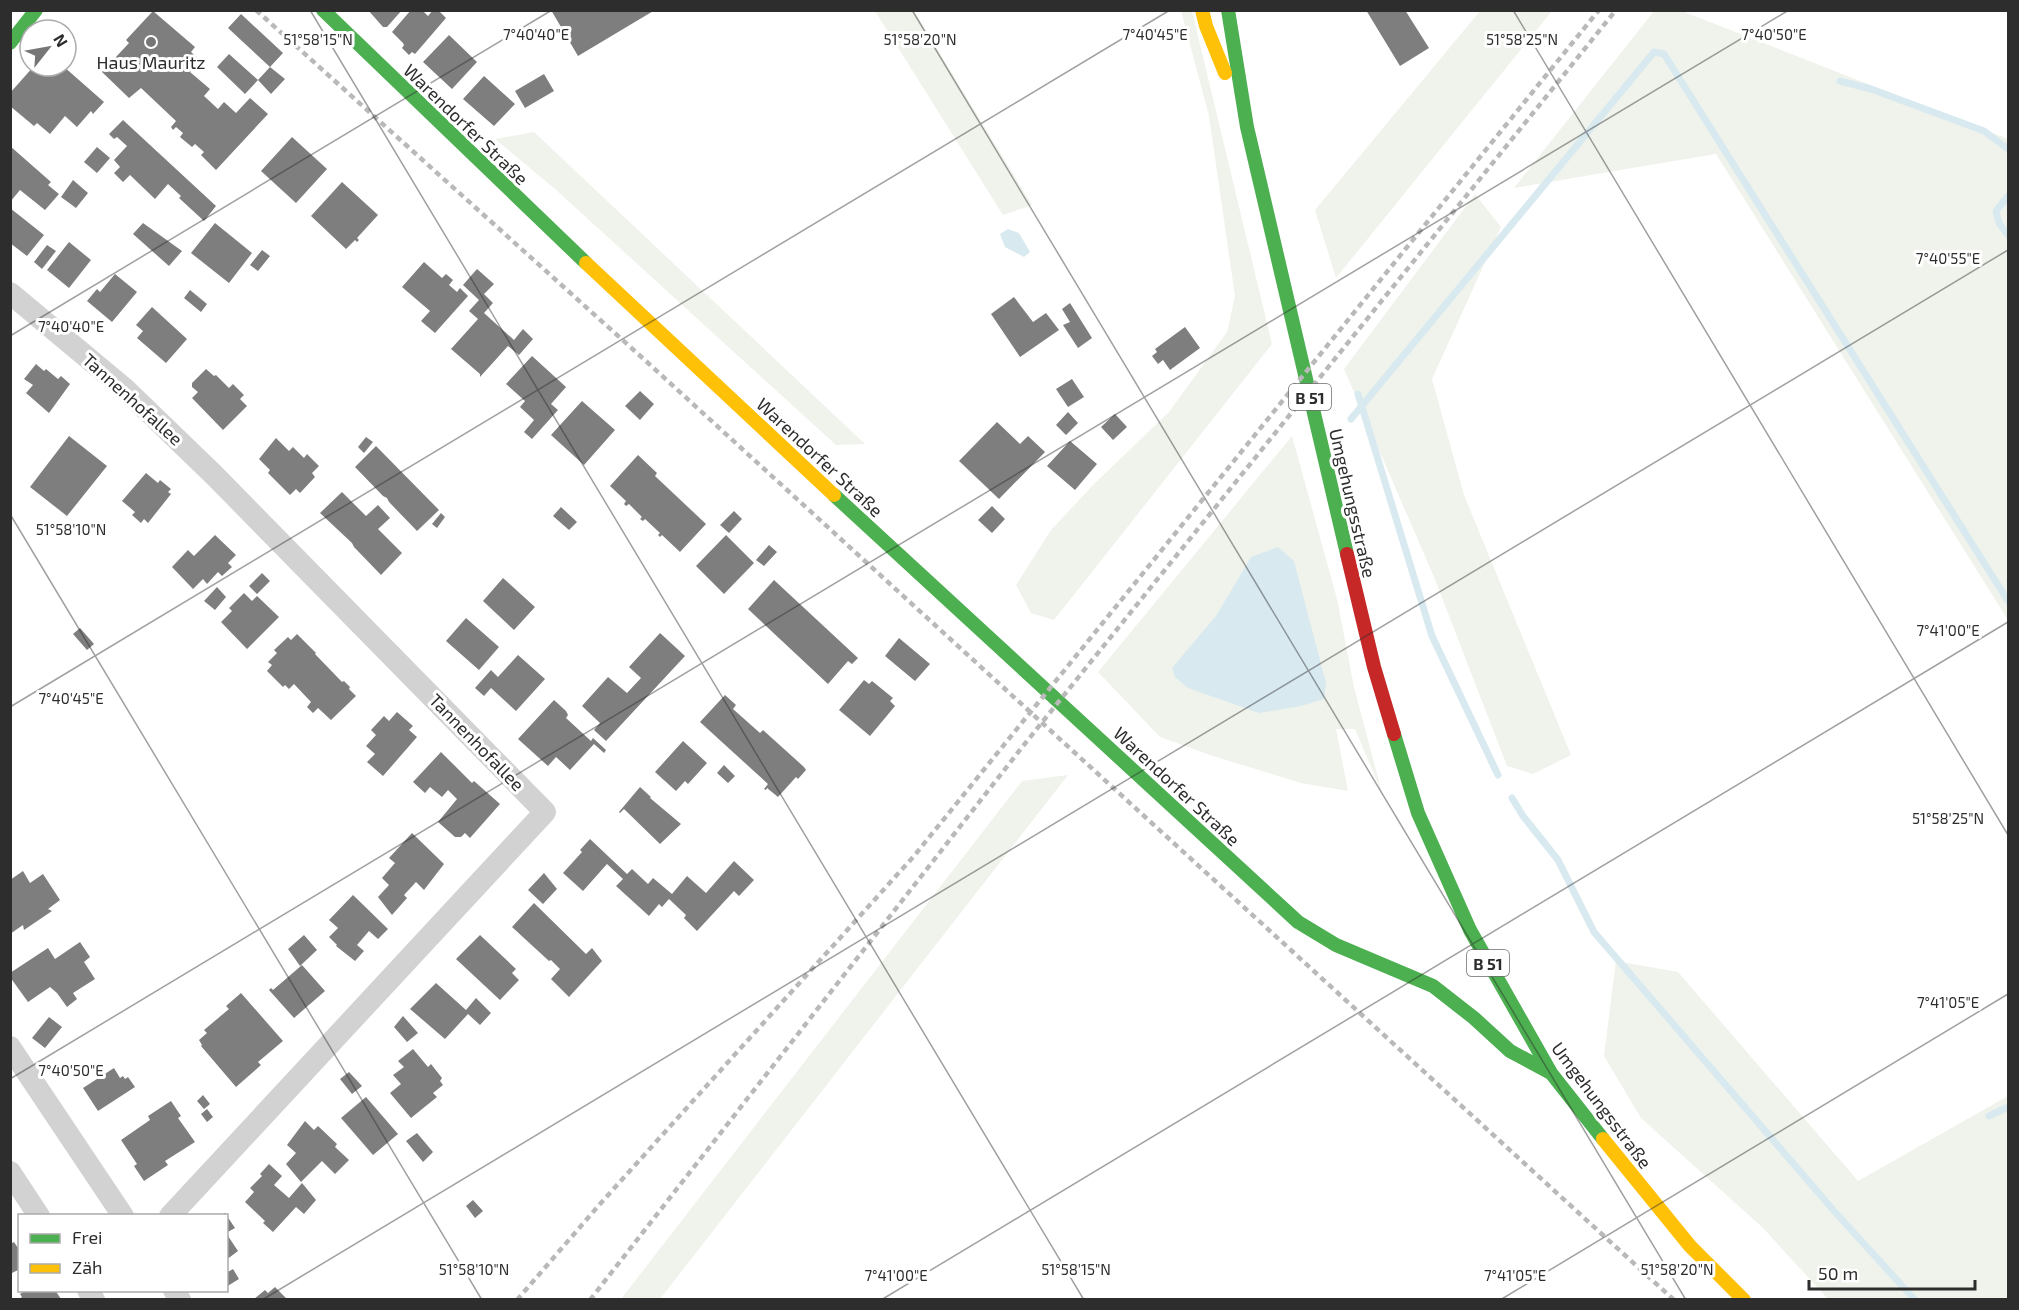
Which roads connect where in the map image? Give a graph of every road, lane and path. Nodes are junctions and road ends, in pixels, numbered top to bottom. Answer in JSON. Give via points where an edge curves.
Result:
{"nodes":[{"id":1,"x":36,"y":10,"type":"edge"},
{"id":2,"x":323,"y":10,"type":"edge"},
{"id":3,"x":1202,"y":10,"type":"edge"},
{"id":4,"x":1228,"y":10,"type":"edge"},
{"id":5,"x":10,"y":42,"type":"edge"},
{"id":6,"x":1247,"y":127,"type":"junction"},
{"id":7,"x":10,"y":293,"type":"edge"},
{"id":8,"x":10,"y":1047,"type":"edge"},
{"id":9,"x":1551,"y":1073,"type":"junction"},
{"id":10,"x":10,"y":1172,"type":"edge"},
{"id":11,"x":38,"y":1214,"type":"edge"},
{"id":12,"x":122,"y":1214,"type":"edge"},
{"id":13,"x":171,"y":1214,"type":"edge"},
{"id":14,"x":1744,"y":1299,"type":"edge"}],
"edges":[{"from":1,"to":5,"type":"main road"},
{"from":2,"to":9,"type":"main road","name":"Warendorfer Straße","via":[[812,475],[1299,922],[1336,945],[1433,986],[1510,1051]]},
{"from":3,"to":6,"type":"main road","name":"Umgehungsstraße","number":"B 51"},
{"from":4,"to":6,"type":"main road","name":"Umgehungsstraße","number":"B 51"},
{"from":6,"to":9,"type":"main road","name":"Umgehungsstraße","number":"B 51","via":[[1371,656],[1418,813],[1470,930]]},
{"from":7,"to":13,"type":"street","name":"Tannenhofallee","via":[[125,389],[214,475],[545,812]]},
{"from":8,"to":12,"type":"street"},
{"from":9,"to":14,"type":"main road","name":"Umgehungsstraße","number":"B 51","via":[[1638,1185]]},
{"from":10,"to":11,"type":"street"}]}
